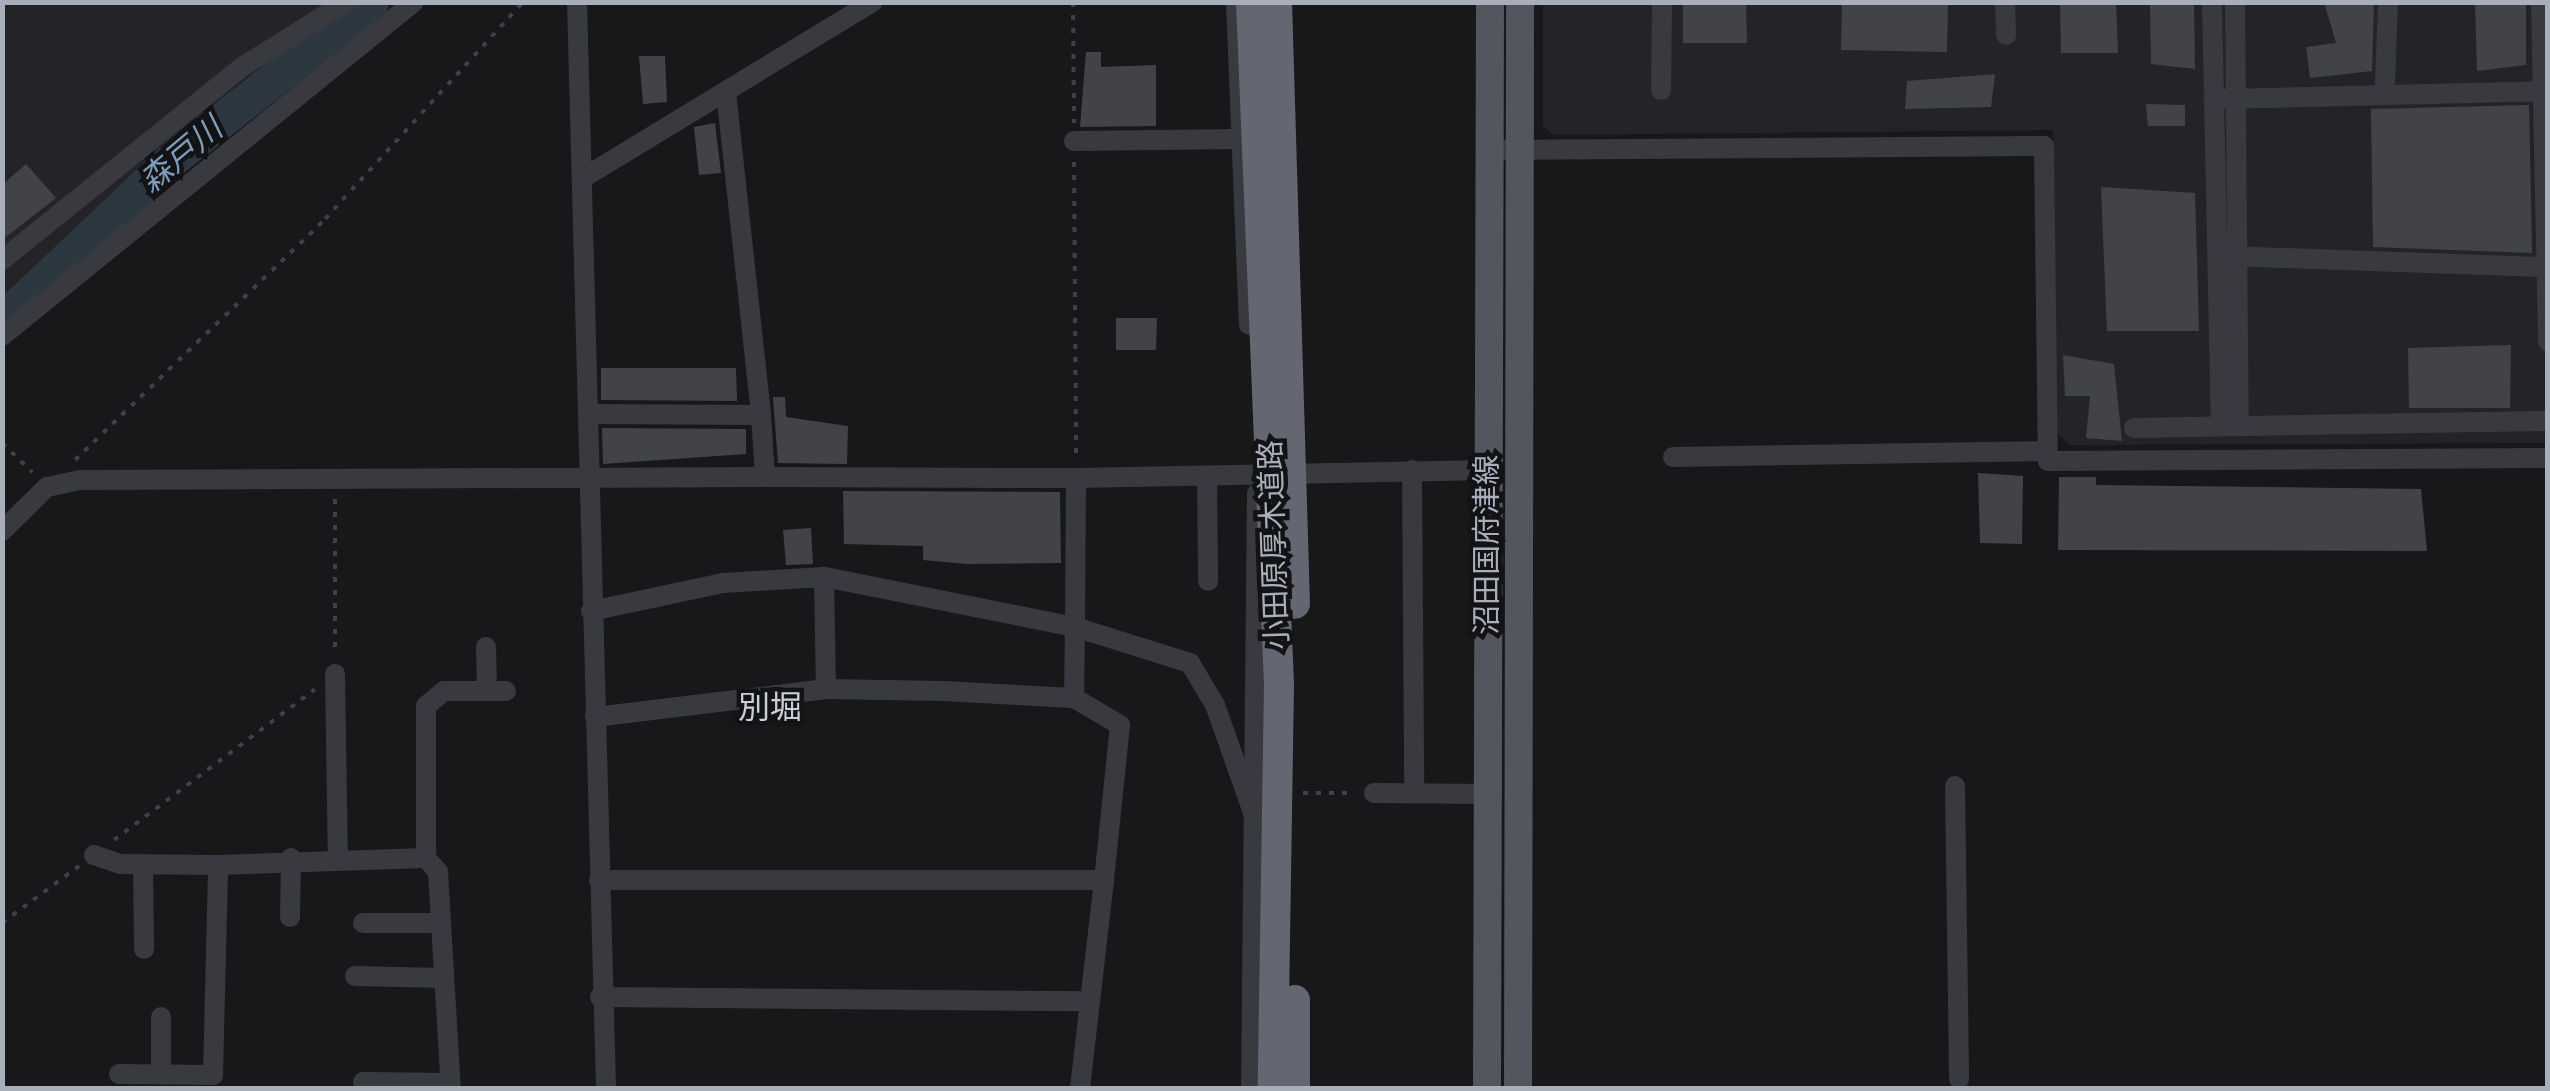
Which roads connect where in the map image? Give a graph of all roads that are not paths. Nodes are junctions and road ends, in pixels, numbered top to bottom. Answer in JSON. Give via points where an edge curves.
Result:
{"nodes":[{"id":1,"x":346,"y":2,"type":"edge"},
{"id":2,"x":414,"y":2,"type":"edge"},
{"id":3,"x":577,"y":2,"type":"edge"},
{"id":4,"x":872,"y":2,"type":"edge"},
{"id":5,"x":1236,"y":2,"type":"edge"},
{"id":6,"x":1251,"y":2,"type":"edge"},
{"id":7,"x":1277,"y":2,"type":"edge"},
{"id":8,"x":1490,"y":2,"type":"edge"},
{"id":9,"x":1520,"y":2,"type":"edge"},
{"id":10,"x":1662,"y":2,"type":"edge"},
{"id":11,"x":2006,"y":2,"type":"edge"},
{"id":12,"x":2212,"y":2,"type":"edge"},
{"id":13,"x":2235,"y":2,"type":"edge"},
{"id":14,"x":2388,"y":2,"type":"edge"},
{"id":15,"x":2540,"y":2,"type":"edge"},
{"id":16,"x":2006,"y":35,"type":"dead end"},
{"id":17,"x":2385,"y":83,"type":"dead end"},
{"id":18,"x":1661,"y":90,"type":"dead end"},
{"id":19,"x":2543,"y":91,"type":"junction"},
{"id":20,"x":726,"y":92,"type":"junction"},
{"id":21,"x":2225,"y":98,"type":"junction"},
{"id":22,"x":1241,"y":138,"type":"junction"},
{"id":23,"x":1074,"y":141,"type":"road end"},
{"id":24,"x":1520,"y":149,"type":"junction"},
{"id":25,"x":1490,"y":150,"type":"junction"},
{"id":26,"x":583,"y":178,"type":"junction"},
{"id":27,"x":2229,"y":256,"type":"junction"},
{"id":28,"x":2,"y":260,"type":"edge"},
{"id":29,"x":2546,"y":267,"type":"edge"},
{"id":30,"x":2,"y":336,"type":"edge"},
{"id":31,"x":2548,"y":342,"type":"edge"},
{"id":32,"x":588,"y":414,"type":"junction"},
{"id":33,"x":761,"y":415,"type":"junction"},
{"id":34,"x":2548,"y":420,"type":"edge"},
{"id":35,"x":2230,"y":426,"type":"junction"},
{"id":36,"x":2134,"y":428,"type":"dead end"},
{"id":37,"x":2047,"y":452,"type":"junction"},
{"id":38,"x":1673,"y":457,"type":"dead end"},
{"id":39,"x":2548,"y":458,"type":"edge"},
{"id":40,"x":1412,"y":470,"type":"junction"},
{"id":41,"x":1489,"y":470,"type":"junction"},
{"id":42,"x":766,"y":476,"type":"junction"},
{"id":43,"x":589,"y":477,"type":"junction"},
{"id":44,"x":1207,"y":477,"type":"junction"},
{"id":45,"x":1256,"y":477,"type":"junction"},
{"id":46,"x":1076,"y":478,"type":"junction"},
{"id":47,"x":2,"y":531,"type":"edge"},
{"id":48,"x":824,"y":577,"type":"junction"},
{"id":49,"x":1208,"y":581,"type":"dead end"},
{"id":50,"x":591,"y":610,"type":"junction"},
{"id":51,"x":1075,"y":628,"type":"junction"},
{"id":52,"x":486,"y":647,"type":"dead end"},
{"id":53,"x":335,"y":674,"type":"road end"},
{"id":54,"x":826,"y":689,"type":"junction"},
{"id":55,"x":1074,"y":698,"type":"junction"},
{"id":56,"x":596,"y":717,"type":"junction"},
{"id":57,"x":1956,"y":786,"type":"dead end"},
{"id":58,"x":1374,"y":793,"type":"road end"},
{"id":59,"x":1414,"y":794,"type":"junction"},
{"id":60,"x":1489,"y":794,"type":"junction"},
{"id":61,"x":1258,"y":824,"type":"junction"},
{"id":62,"x":94,"y":854,"type":"road end"},
{"id":63,"x":291,"y":858,"type":"junction"},
{"id":64,"x":338,"y":858,"type":"junction"},
{"id":65,"x":426,"y":858,"type":"junction"},
{"id":66,"x":144,"y":864,"type":"junction"},
{"id":67,"x":218,"y":865,"type":"junction"},
{"id":68,"x":599,"y":880,"type":"junction"},
{"id":69,"x":1104,"y":880,"type":"junction"},
{"id":70,"x":290,"y":917,"type":"dead end"},
{"id":71,"x":363,"y":923,"type":"dead end"},
{"id":72,"x":440,"y":923,"type":"junction"},
{"id":73,"x":144,"y":949,"type":"dead end"},
{"id":74,"x":355,"y":976,"type":"dead end"},
{"id":75,"x":443,"y":978,"type":"junction"},
{"id":76,"x":600,"y":998,"type":"junction"},
{"id":77,"x":1088,"y":1002,"type":"junction"},
{"id":78,"x":161,"y":1018,"type":"dead end"},
{"id":79,"x":119,"y":1074,"type":"dead end"},
{"id":80,"x":162,"y":1074,"type":"junction"},
{"id":81,"x":1959,"y":1079,"type":"dead end"},
{"id":82,"x":220,"y":1082,"type":"edge"},
{"id":83,"x":362,"y":1082,"type":"dead end"},
{"id":84,"x":450,"y":1086,"type":"edge"},
{"id":85,"x":606,"y":1088,"type":"edge"},
{"id":86,"x":1080,"y":1088,"type":"edge"},
{"id":87,"x":1252,"y":1088,"type":"edge"},
{"id":88,"x":1273,"y":1088,"type":"edge"},
{"id":89,"x":1295,"y":1088,"type":"edge"},
{"id":90,"x":1488,"y":1088,"type":"edge"},
{"id":91,"x":1518,"y":1088,"type":"edge"}],
"edges":[{"from":1,"to":28,"type":"street","via":[[242,67]]},
{"from":2,"to":30,"type":"street"},
{"from":3,"to":26,"type":"street"},
{"from":4,"to":20,"type":"street"},
{"from":5,"to":22,"type":"street"},
{"from":6,"to":88,"type":"highway","name":"小田原厚木道路","bridge":true,"via":[[1279,685]]},
{"from":7,"to":89,"type":"highway","name":"小田原厚木道路","bridge":true,"via":[[1296,408]]},
{"from":8,"to":25,"type":"main road","name":"沼田国府津線"},
{"from":9,"to":24,"type":"main road","name":"沼田国府津線"},
{"from":10,"to":18,"type":"street"},
{"from":11,"to":16,"type":"street"},
{"from":12,"to":21,"type":"street"},
{"from":13,"to":21,"type":"street"},
{"from":14,"to":17,"type":"street"},
{"from":15,"to":19,"type":"street"},
{"from":19,"to":21,"type":"street"},
{"from":19,"to":29,"type":"street"},
{"from":20,"to":26,"type":"street"},
{"from":20,"to":33,"type":"street"},
{"from":21,"to":27,"type":"street"},
{"from":22,"to":23,"type":"street"},
{"from":22,"to":45,"type":"street"},
{"from":24,"to":25,"type":"street"},
{"from":24,"to":37,"type":"street","via":[[2044,146]]},
{"from":24,"to":91,"type":"main road","name":"沼田国府津線"},
{"from":25,"to":41,"type":"main road","name":"沼田国府津線"},
{"from":26,"to":32,"type":"street"},
{"from":27,"to":29,"type":"street"},
{"from":27,"to":35,"type":"street"},
{"from":29,"to":31,"type":"street"},
{"from":32,"to":33,"type":"street"},
{"from":32,"to":43,"type":"street"},
{"from":33,"to":42,"type":"street"},
{"from":34,"to":35,"type":"street"},
{"from":35,"to":36,"type":"street"},
{"from":37,"to":38,"type":"street"},
{"from":37,"to":39,"type":"street","via":[[2048,461]]},
{"from":40,"to":41,"type":"street"},
{"from":40,"to":45,"type":"street"},
{"from":40,"to":59,"type":"street"},
{"from":41,"to":60,"type":"main road","name":"沼田国府津線"},
{"from":42,"to":43,"type":"street"},
{"from":42,"to":46,"type":"street"},
{"from":43,"to":47,"type":"street","via":[[47,487]]},
{"from":43,"to":50,"type":"street"},
{"from":44,"to":45,"type":"street"},
{"from":44,"to":46,"type":"street"},
{"from":44,"to":49,"type":"street"},
{"from":45,"to":61,"type":"street"},
{"from":46,"to":51,"type":"street"},
{"from":48,"to":50,"type":"street","via":[[723,583]]},
{"from":48,"to":51,"type":"street"},
{"from":48,"to":54,"type":"street"},
{"from":50,"to":56,"type":"street"},
{"from":51,"to":55,"type":"street"},
{"from":51,"to":61,"type":"street","via":[[1190,664]]},
{"from":52,"to":65,"type":"street","via":[[496,691],[444,691],[426,706]]},
{"from":53,"to":64,"type":"street"},
{"from":54,"to":55,"type":"street"},
{"from":54,"to":56,"type":"street"},
{"from":55,"to":69,"type":"street","via":[[1120,725]]},
{"from":56,"to":68,"type":"street"},
{"from":57,"to":81,"type":"street"},
{"from":58,"to":59,"type":"street"},
{"from":59,"to":60,"type":"street"},
{"from":60,"to":90,"type":"main road","name":"沼田国府津線"},
{"from":61,"to":87,"type":"street"},
{"from":62,"to":66,"type":"street"},
{"from":63,"to":64,"type":"street"},
{"from":63,"to":67,"type":"street"},
{"from":63,"to":70,"type":"street"},
{"from":64,"to":65,"type":"street"},
{"from":65,"to":72,"type":"street","via":[[438,872]]},
{"from":66,"to":67,"type":"street"},
{"from":66,"to":73,"type":"street"},
{"from":67,"to":82,"type":"street"},
{"from":68,"to":69,"type":"street"},
{"from":68,"to":76,"type":"street"},
{"from":69,"to":77,"type":"street"},
{"from":71,"to":72,"type":"street"},
{"from":72,"to":75,"type":"street"},
{"from":74,"to":75,"type":"street"},
{"from":75,"to":84,"type":"street"},
{"from":76,"to":77,"type":"street"},
{"from":76,"to":85,"type":"street"},
{"from":77,"to":86,"type":"street"},
{"from":78,"to":80,"type":"street"},
{"from":79,"to":80,"type":"street"},
{"from":80,"to":82,"type":"street"},
{"from":83,"to":84,"type":"street"}]}
